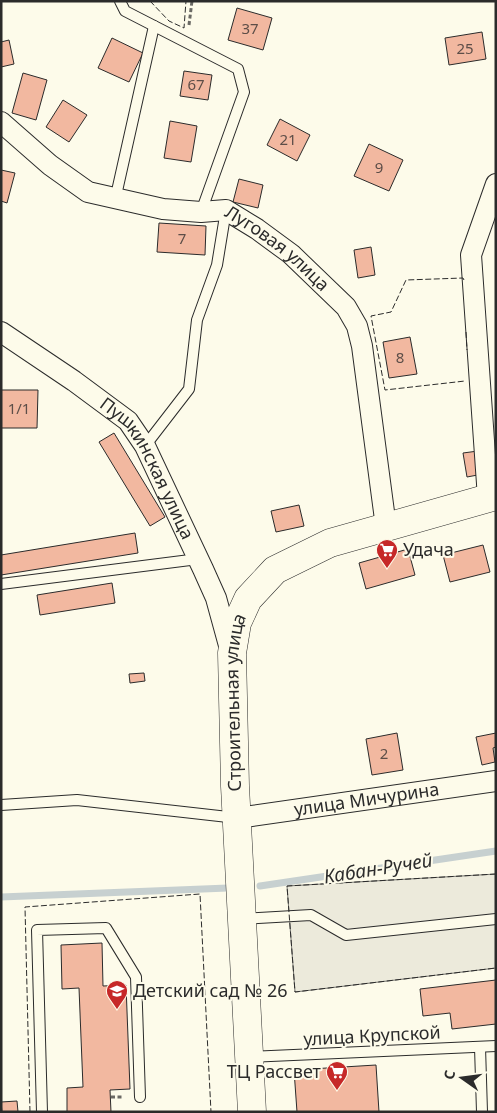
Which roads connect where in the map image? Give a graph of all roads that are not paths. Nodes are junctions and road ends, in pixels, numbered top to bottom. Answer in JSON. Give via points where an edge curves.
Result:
{"nodes":[{"id":1,"x":120,"y":1,"type":"edge"},
{"id":2,"x":154,"y":26,"type":"junction"},
{"id":3,"x":1,"y":122,"type":"edge"},
{"id":4,"x":496,"y":184,"type":"edge"},
{"id":5,"x":115,"y":200,"type":"junction"},
{"id":6,"x":226,"y":210,"type":"junction"},
{"id":7,"x":201,"y":212,"type":"junction"},
{"id":8,"x":1,"y":332,"type":"edge"},
{"id":9,"x":145,"y":446,"type":"junction"},
{"id":10,"x":492,"y":497,"type":"edge"},
{"id":11,"x":386,"y":527,"type":"junction"},
{"id":12,"x":198,"y":559,"type":"junction"},
{"id":13,"x":1,"y":584,"type":"edge"},
{"id":14,"x":232,"y":653,"type":"junction"},
{"id":15,"x":496,"y":781,"type":"edge"},
{"id":16,"x":1,"y":805,"type":"edge"},
{"id":17,"x":238,"y":818,"type":"junction"},
{"id":18,"x":496,"y":919,"type":"edge"},
{"id":19,"x":243,"y":920,"type":"junction"},
{"id":20,"x":496,"y":1046,"type":"edge"},
{"id":21,"x":480,"y":1047,"type":"junction"},
{"id":22,"x":250,"y":1057,"type":"junction"},
{"id":23,"x":140,"y":1097,"type":"dead end"},
{"id":24,"x":42,"y":1112,"type":"edge"},
{"id":25,"x":252,"y":1112,"type":"edge"},
{"id":26,"x":482,"y":1112,"type":"edge"}],
"edges":[{"from":1,"to":2,"type":"lane","via":[[125,11]]},
{"from":2,"to":5,"type":"lane"},
{"from":2,"to":7,"type":"lane","via":[[238,70],[244,92]]},
{"from":3,"to":5,"type":"street","name":"Луговая улица","via":[[50,166],[88,192]]},
{"from":4,"to":10,"type":"street","via":[[471,255]]},
{"from":5,"to":7,"type":"street","name":"Луговая улица","via":[[163,210]]},
{"from":6,"to":7,"type":"street","name":"Луговая улица"},
{"from":6,"to":9,"type":"lane","via":[[217,265],[197,320],[189,389]]},
{"from":6,"to":11,"type":"street","name":"Луговая улица","via":[[291,254],[346,307],[357,326]]},
{"from":8,"to":9,"type":"street","name":"Пушкинская улица","via":[[128,421]]},
{"from":9,"to":12,"type":"street","name":"Пушкинская улица"},
{"from":10,"to":11,"type":"street","name":"Строительная улица"},
{"from":11,"to":14,"type":"street","name":"Строительная улица","via":[[330,543],[275,570],[248,599],[237,623]]},
{"from":12,"to":13,"type":"lane"},
{"from":12,"to":14,"type":"street","name":"Пушкинская улица","via":[[216,598]]},
{"from":14,"to":17,"type":"street","name":"Строительная улица"},
{"from":15,"to":17,"type":"street","name":"улица Мичурина"},
{"from":16,"to":17,"type":"lane","via":[[77,800]]},
{"from":17,"to":19,"type":"street","name":"Строительная улица"},
{"from":18,"to":19,"type":"lane","via":[[346,935],[311,915]]},
{"from":19,"to":22,"type":"street","name":"Строительная улица"},
{"from":20,"to":21,"type":"lane","name":"улица Крупской"},
{"from":21,"to":22,"type":"lane","name":"улица Крупской"},
{"from":21,"to":26,"type":"lane"},
{"from":22,"to":25,"type":"street","name":"Строительная улица"},
{"from":23,"to":24,"type":"lane","via":[[136,977],[106,928],[37,930]]}]}
